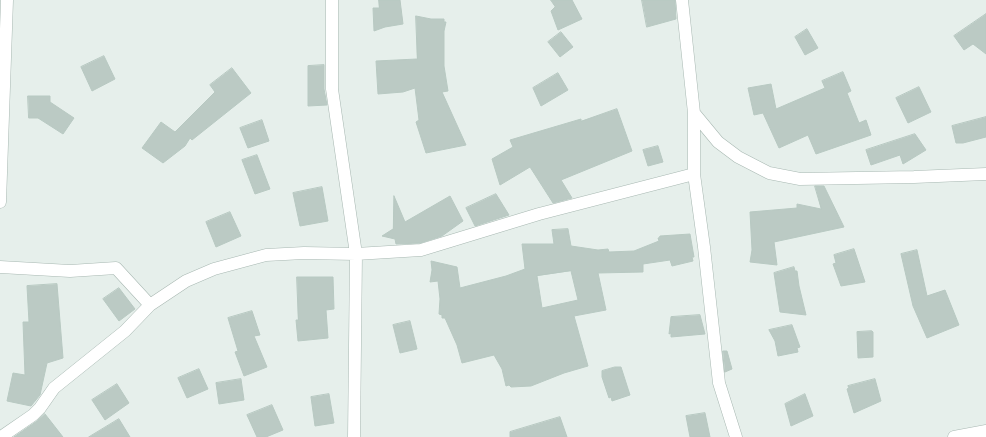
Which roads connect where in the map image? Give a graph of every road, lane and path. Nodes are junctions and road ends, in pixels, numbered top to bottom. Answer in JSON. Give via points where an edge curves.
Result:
{"nodes":[{"id":1,"x":6,"y":0,"type":"edge"},
{"id":2,"x":332,"y":0,"type":"edge"},
{"id":3,"x":682,"y":0,"type":"edge"},
{"id":4,"x":694,"y":113,"type":"junction"},
{"id":5,"x":694,"y":174,"type":"junction"},
{"id":6,"x":986,"y":174,"type":"edge"},
{"id":7,"x":0,"y":202,"type":"edge"},
{"id":8,"x":356,"y":254,"type":"junction"},
{"id":9,"x":0,"y":267,"type":"edge"},
{"id":10,"x":150,"y":305,"type":"junction"},
{"id":11,"x":986,"y":431,"type":"edge"},
{"id":12,"x":1,"y":437,"type":"edge"},
{"id":13,"x":354,"y":437,"type":"edge"},
{"id":14,"x":736,"y":437,"type":"edge"},
{"id":15,"x":954,"y":437,"type":"edge"}],
"edges":[{"from":1,"to":7,"type":"street"},
{"from":2,"to":8,"type":"street","via":[[332,89]]},
{"from":3,"to":4,"type":"street"},
{"from":4,"to":5,"type":"street"},
{"from":4,"to":6,"type":"street","via":[[718,142],[738,157],[769,173],[800,179]]},
{"from":5,"to":8,"type":"street","via":[[539,214],[421,250]]},
{"from":5,"to":14,"type":"street","via":[[719,383]]},
{"from":8,"to":10,"type":"street","via":[[266,255],[214,269],[186,281]]},
{"from":8,"to":13,"type":"street"},
{"from":9,"to":10,"type":"street","via":[[70,271],[116,268]]},
{"from":10,"to":12,"type":"street","via":[[126,331],[54,388],[33,415]]},
{"from":11,"to":15,"type":"street"}]}
